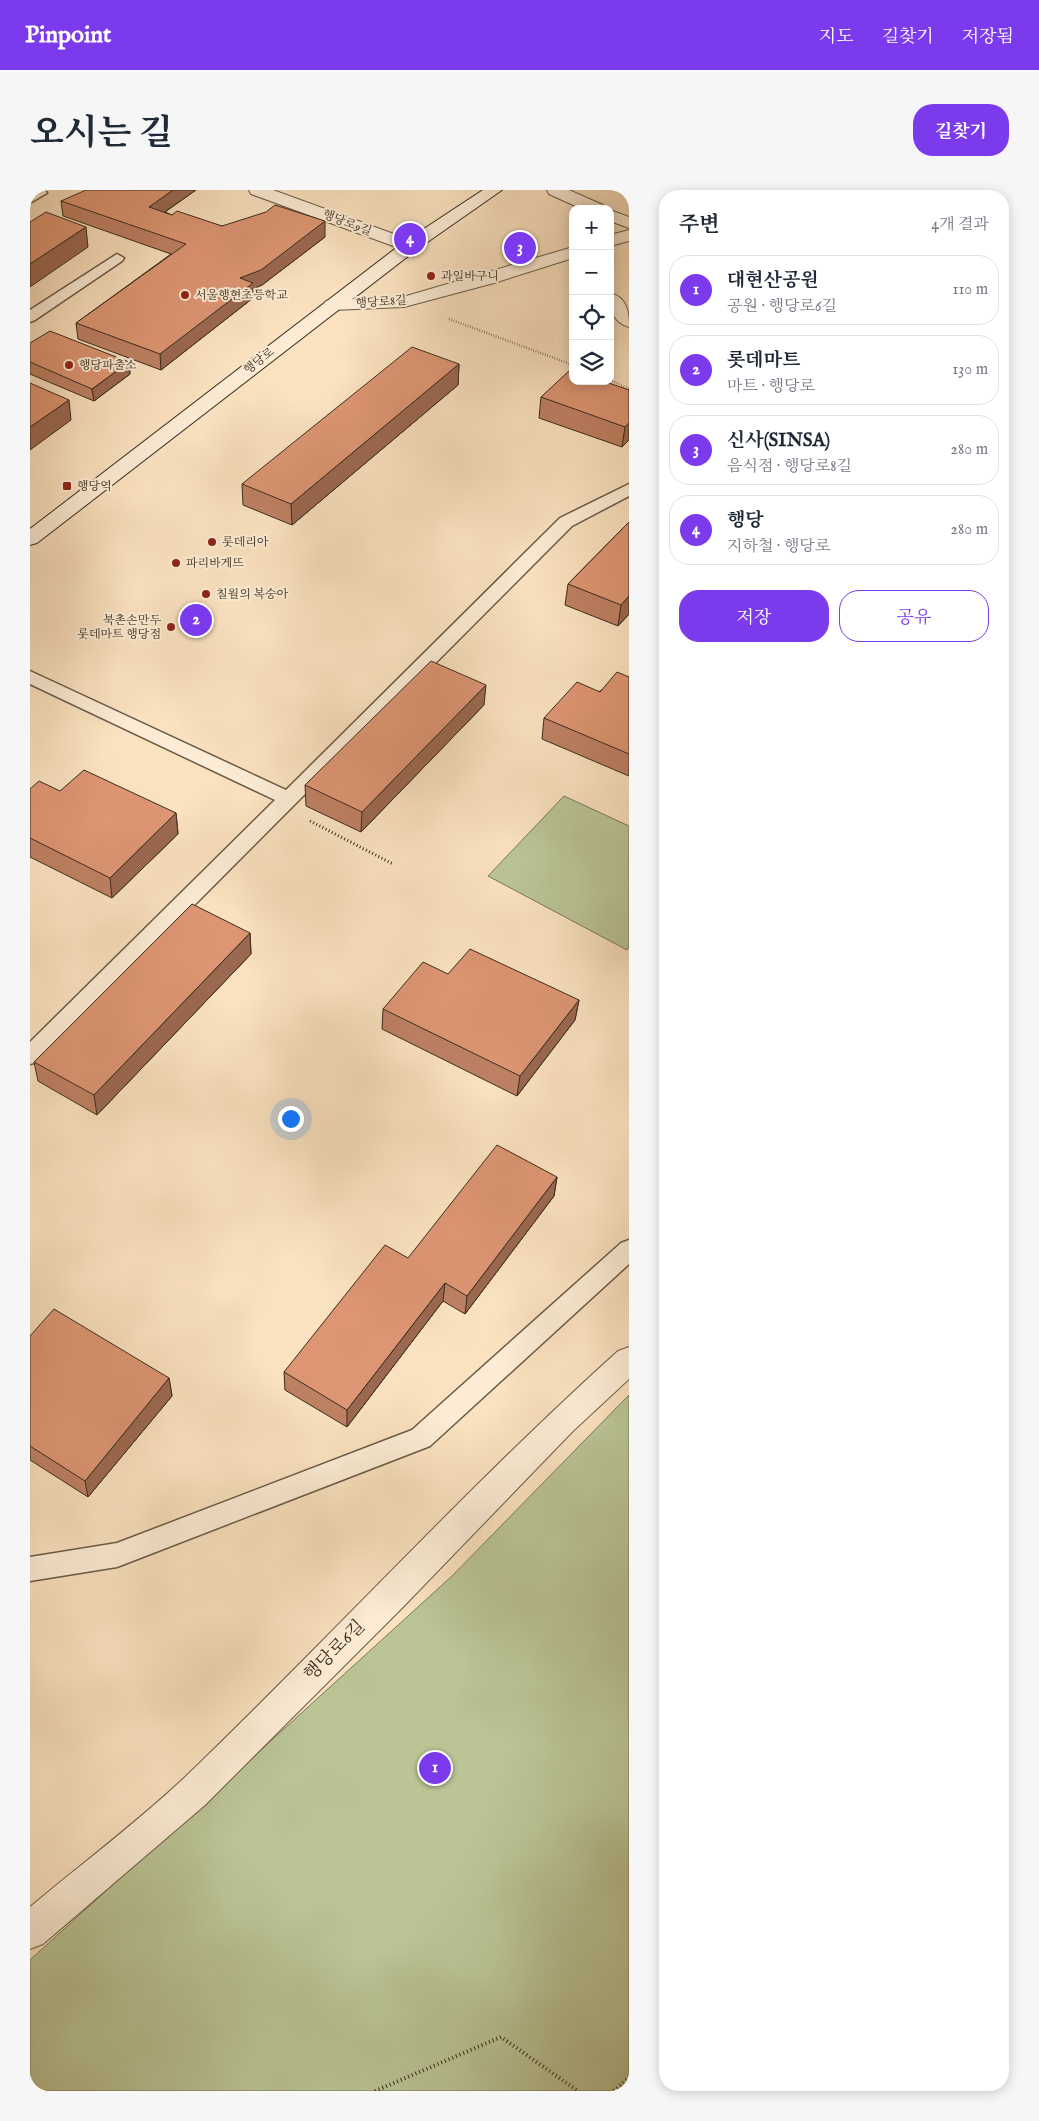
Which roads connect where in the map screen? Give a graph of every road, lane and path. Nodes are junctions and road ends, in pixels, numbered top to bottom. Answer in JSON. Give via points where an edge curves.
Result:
{"nodes":[{"id":1,"x":32,"y":190,"type":"edge"},
{"id":2,"x":257,"y":190,"type":"edge"},
{"id":3,"x":494,"y":190,"type":"edge"},
{"id":4,"x":555,"y":190,"type":"edge"},
{"id":5,"x":30,"y":199,"type":"edge"},
{"id":6,"x":588,"y":205,"type":"edge"},
{"id":7,"x":614,"y":217,"type":"edge"},
{"id":8,"x":629,"y":223,"type":"edge"},
{"id":9,"x":629,"y":235,"type":"edge"},
{"id":10,"x":614,"y":239,"type":"edge"},
{"id":11,"x":410,"y":246,"type":"junction"},
{"id":12,"x":569,"y":253,"type":"edge"},
{"id":13,"x":117,"y":258,"type":"dead end"},
{"id":14,"x":404,"y":302,"type":"junction"},
{"id":15,"x":614,"y":303,"type":"edge"},
{"id":16,"x":332,"y":305,"type":"junction"},
{"id":17,"x":30,"y":317,"type":"edge"},
{"id":18,"x":629,"y":321,"type":"edge"},
{"id":19,"x":569,"y":364,"type":"edge"},
{"id":20,"x":614,"y":382,"type":"edge"},
{"id":21,"x":629,"y":389,"type":"edge"},
{"id":22,"x":629,"y":489,"type":"edge"},
{"id":23,"x":30,"y":539,"type":"edge"},
{"id":24,"x":30,"y":677,"type":"edge"},
{"id":25,"x":289,"y":799,"type":"junction"},
{"id":26,"x":392,"y":864,"type":"dead end"},
{"id":27,"x":30,"y":1056,"type":"edge"},
{"id":28,"x":629,"y":1250,"type":"edge"},
{"id":29,"x":629,"y":1360,"type":"edge"},
{"id":30,"x":30,"y":1569,"type":"edge"},
{"id":31,"x":30,"y":1931,"type":"edge"},
{"id":32,"x":629,"y":2077,"type":"edge"},
{"id":33,"x":375,"y":2091,"type":"edge"},
{"id":34,"x":578,"y":2091,"type":"edge"},
{"id":35,"x":614,"y":2091,"type":"edge"}],
"edges":[{"from":1,"to":5,"type":"lane","via":[[40,193]]},
{"from":2,"to":11,"type":"street","name":"행당로9길"},
{"from":3,"to":11,"type":"street","name":"행당로"},
{"from":4,"to":6,"type":"street"},
{"from":7,"to":8,"type":"street"},
{"from":9,"to":10,"type":"street"},
{"from":11,"to":16,"type":"street","name":"행당로"},
{"from":12,"to":14,"type":"street","name":"행당로8길"},
{"from":13,"to":17,"type":"lane"},
{"from":14,"to":16,"type":"street","name":"행당로8길"},
{"from":14,"to":19,"type":"path"},
{"from":15,"to":18,"type":"street"},
{"from":16,"to":23,"type":"street","name":"행당로"},
{"from":20,"to":21,"type":"path"},
{"from":22,"to":25,"type":"lane","via":[[566,522]]},
{"from":24,"to":25,"type":"lane"},
{"from":25,"to":26,"type":"path","via":[[308,820]]},
{"from":25,"to":27,"type":"lane"},
{"from":28,"to":30,"type":"lane","via":[[421,1438],[117,1555]]},
{"from":29,"to":31,"type":"street","name":"행당로6길","via":[[561,1422],[193,1793]]},
{"from":32,"to":35,"type":"path"},
{"from":33,"to":34,"type":"path","via":[[501,2037]]}]}
